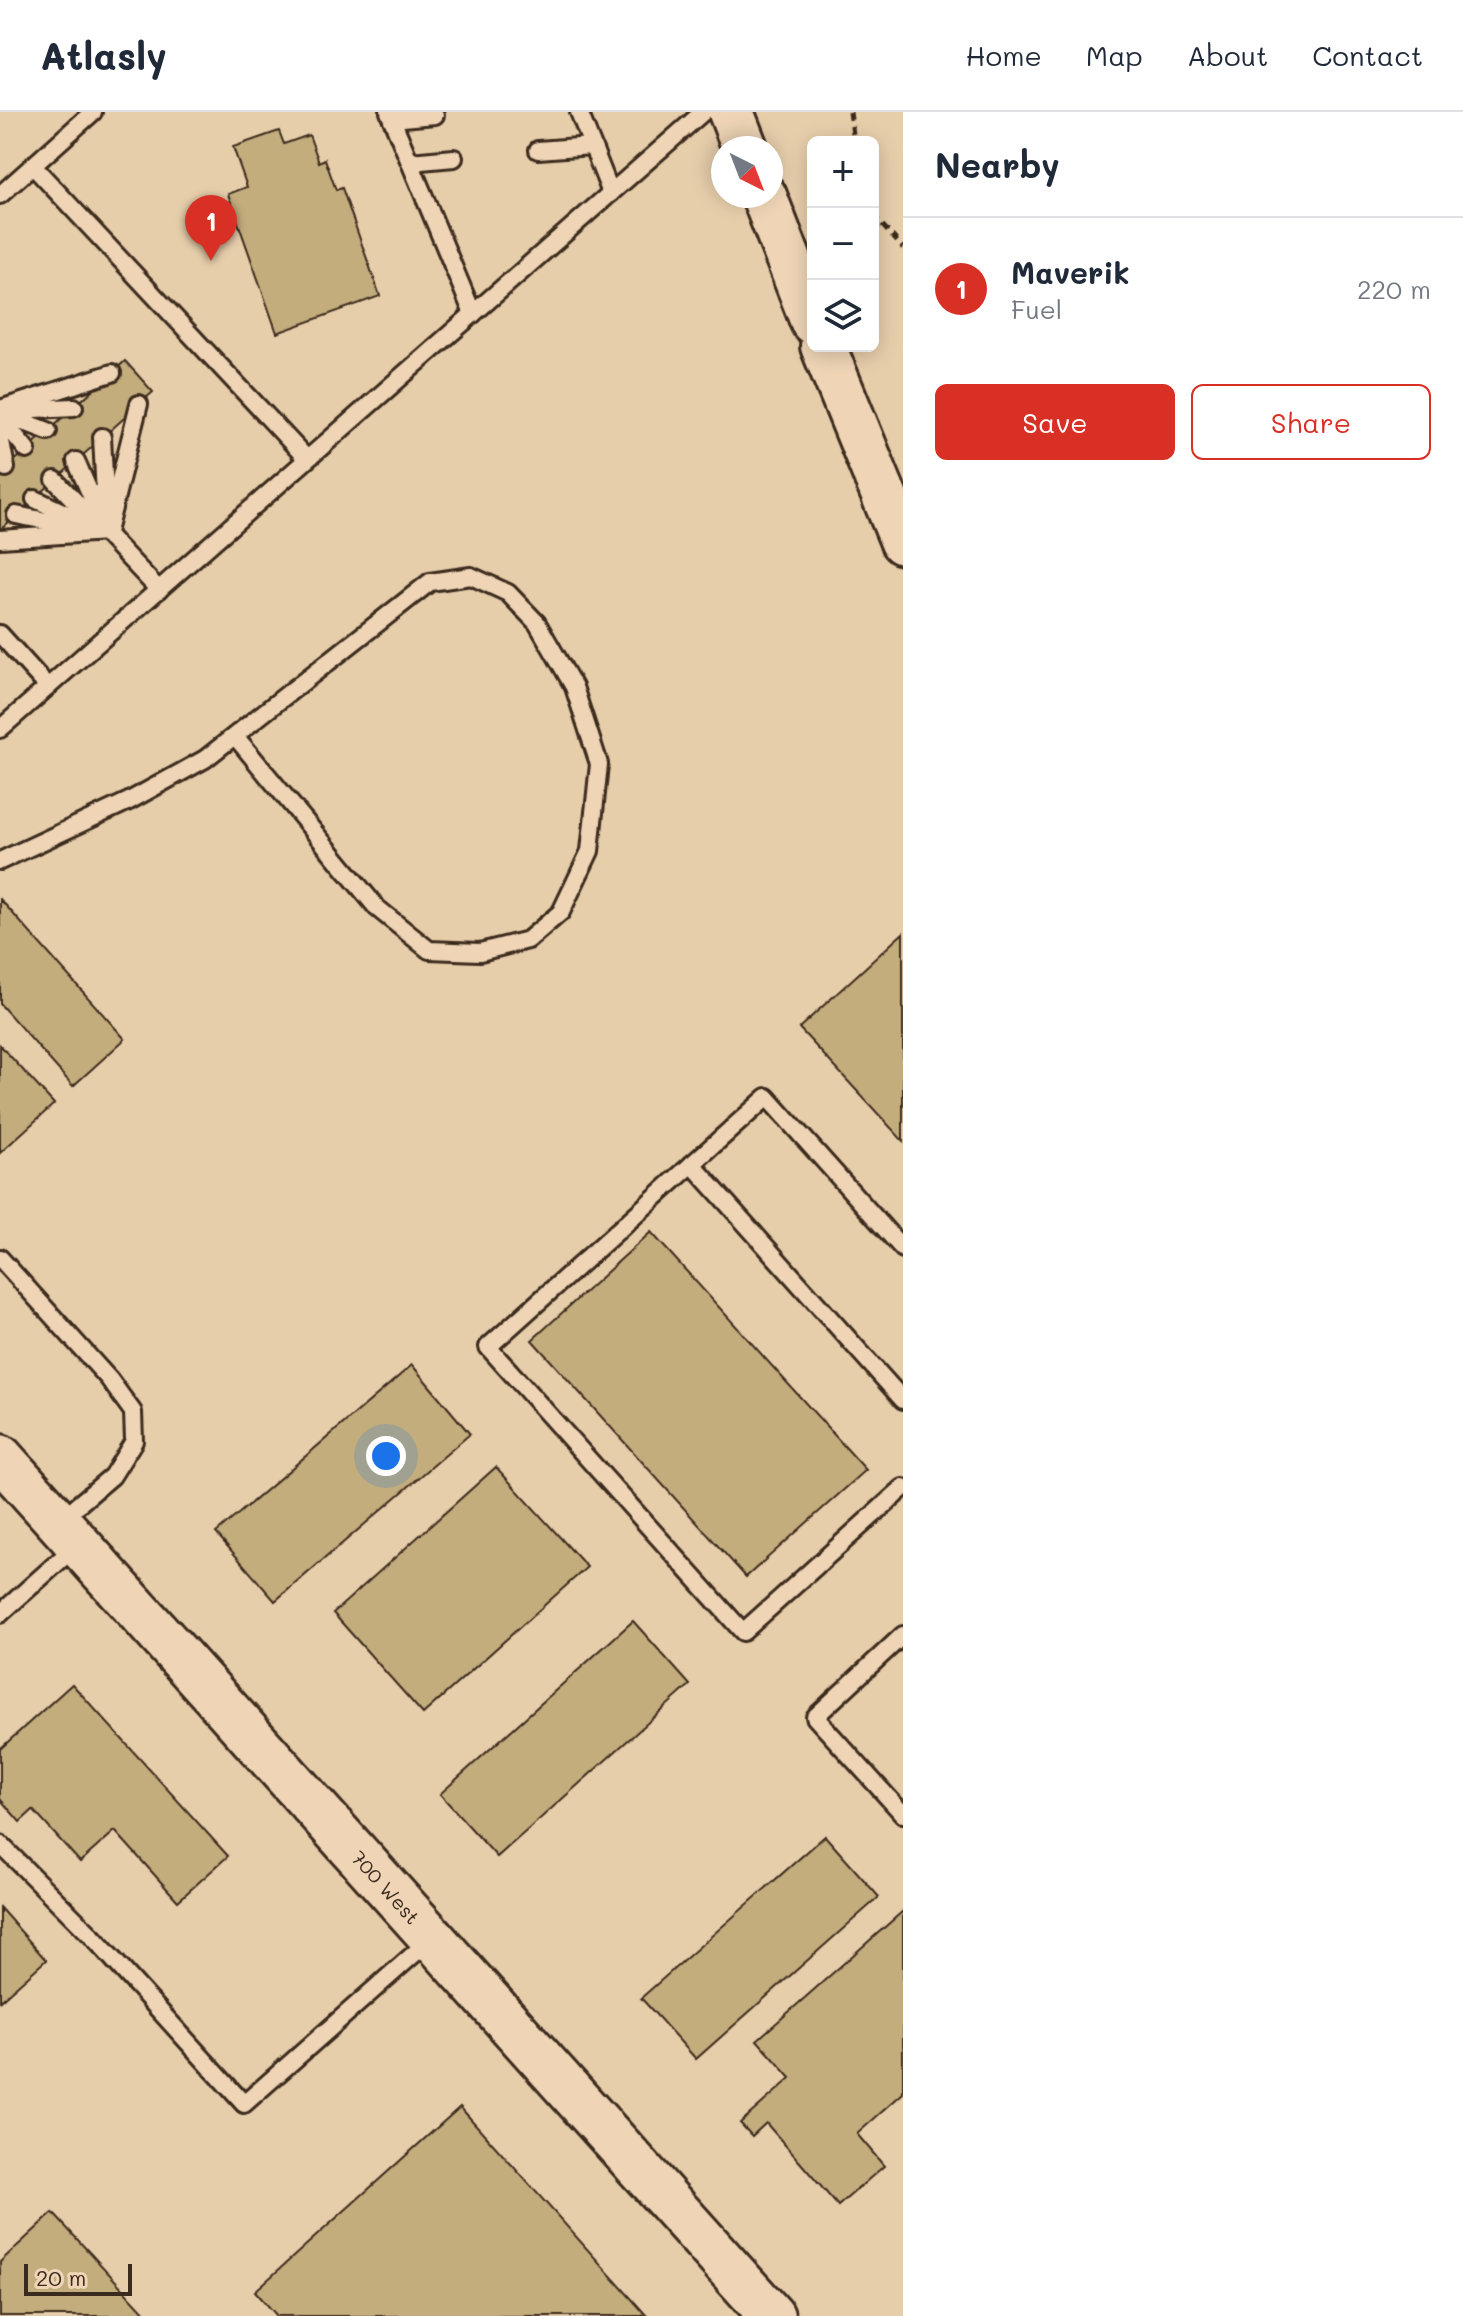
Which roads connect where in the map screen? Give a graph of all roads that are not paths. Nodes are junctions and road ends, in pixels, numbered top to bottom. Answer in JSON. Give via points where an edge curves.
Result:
{"nodes":[{"id":1,"x":93,"y":112,"type":"edge"},
{"id":2,"x":579,"y":112,"type":"edge"},
{"id":3,"x":703,"y":112,"type":"edge"},
{"id":4,"x":731,"y":112,"type":"edge"},
{"id":5,"x":390,"y":115,"type":"edge"},
{"id":6,"x":435,"y":115,"type":"dead end"},
{"id":7,"x":740,"y":136,"type":"edge"},
{"id":8,"x":592,"y":146,"type":"junction"},
{"id":9,"x":538,"y":150,"type":"dead end"},
{"id":10,"x":454,"y":158,"type":"dead end"},
{"id":11,"x":410,"y":162,"type":"junction"},
{"id":12,"x":33,"y":166,"type":"junction"},
{"id":13,"x":611,"y":193,"type":"junction"},
{"id":14,"x":0,"y":195,"type":"edge"},
{"id":15,"x":769,"y":208,"type":"edge"},
{"id":16,"x":807,"y":307,"type":"edge"},
{"id":17,"x":473,"y":314,"type":"junction"},
{"id":18,"x":826,"y":352,"type":"edge"},
{"id":19,"x":112,"y":373,"type":"dead end"},
{"id":20,"x":95,"y":388,"type":"dead end"},
{"id":21,"x":139,"y":404,"type":"dead end"},
{"id":22,"x":74,"y":407,"type":"dead end"},
{"id":23,"x":0,"y":411,"type":"edge"},
{"id":24,"x":123,"y":418,"type":"dead end"},
{"id":25,"x":48,"y":431,"type":"dead end"},
{"id":26,"x":0,"y":436,"type":"edge"},
{"id":27,"x":102,"y":437,"type":"dead end"},
{"id":28,"x":27,"y":450,"type":"dead end"},
{"id":29,"x":307,"y":459,"type":"junction"},
{"id":30,"x":76,"y":461,"type":"dead end"},
{"id":31,"x":6,"y":468,"type":"dead end"},
{"id":32,"x":55,"y":480,"type":"dead end"},
{"id":33,"x":35,"y":499,"type":"dead end"},
{"id":34,"x":16,"y":515,"type":"dead end"},
{"id":35,"x":899,"y":519,"type":"edge"},
{"id":36,"x":107,"y":532,"type":"junction"},
{"id":37,"x":0,"y":539,"type":"edge"},
{"id":38,"x":159,"y":590,"type":"junction"},
{"id":39,"x":0,"y":634,"type":"edge"},
{"id":40,"x":48,"y":687,"type":"junction"},
{"id":41,"x":0,"y":729,"type":"edge"},
{"id":42,"x":235,"y":736,"type":"junction"},
{"id":43,"x":0,"y":861,"type":"edge"},
{"id":44,"x":692,"y":1164,"type":"junction"},
{"id":45,"x":903,"y":1249,"type":"edge"},
{"id":46,"x":0,"y":1258,"type":"edge"},
{"id":47,"x":903,"y":1400,"type":"edge"},
{"id":48,"x":0,"y":1457,"type":"edge"},
{"id":49,"x":903,"y":1488,"type":"edge"},
{"id":50,"x":68,"y":1532,"type":"junction"},
{"id":51,"x":0,"y":1614,"type":"edge"},
{"id":52,"x":903,"y":1635,"type":"edge"},
{"id":53,"x":903,"y":1814,"type":"edge"},
{"id":54,"x":0,"y":1844,"type":"edge"},
{"id":55,"x":432,"y":1938,"type":"junction"},
{"id":56,"x":772,"y":2316,"type":"edge"}],
"edges":[{"from":1,"to":12,"type":"lane"},
{"from":2,"to":8,"type":"lane"},
{"from":3,"to":13,"type":"lane"},
{"from":4,"to":7,"type":"street"},
{"from":5,"to":6,"type":"lane"},
{"from":5,"to":11,"type":"lane"},
{"from":8,"to":9,"type":"lane"},
{"from":8,"to":13,"type":"lane"},
{"from":10,"to":11,"type":"lane"},
{"from":11,"to":17,"type":"lane"},
{"from":12,"to":14,"type":"lane"},
{"from":12,"to":29,"type":"lane"},
{"from":13,"to":17,"type":"lane"},
{"from":15,"to":16,"type":"street"},
{"from":17,"to":29,"type":"lane"},
{"from":18,"to":35,"type":"street"},
{"from":19,"to":23,"type":"lane"},
{"from":20,"to":23,"type":"lane"},
{"from":21,"to":36,"type":"lane"},
{"from":22,"to":23,"type":"lane"},
{"from":23,"to":25,"type":"lane"},
{"from":23,"to":28,"type":"lane"},
{"from":24,"to":36,"type":"lane"},
{"from":26,"to":31,"type":"lane"},
{"from":27,"to":36,"type":"lane"},
{"from":29,"to":38,"type":"lane"},
{"from":30,"to":36,"type":"lane"},
{"from":32,"to":36,"type":"lane"},
{"from":33,"to":36,"type":"lane"},
{"from":34,"to":36,"type":"lane"},
{"from":36,"to":37,"type":"lane"},
{"from":36,"to":38,"type":"lane"},
{"from":38,"to":40,"type":"lane"},
{"from":39,"to":40,"type":"lane"},
{"from":40,"to":41,"type":"lane"},
{"from":42,"to":42,"type":"lane","via":[[430,582],[471,576],[508,593],[537,623],[574,687],[599,764],[590,851],[561,912],[528,940],[480,952],[429,950],[377,908]]},
{"from":42,"to":43,"type":"lane","via":[[129,801]]},
{"from":44,"to":45,"type":"lane","via":[[767,1097]]},
{"from":44,"to":47,"type":"lane"},
{"from":44,"to":49,"type":"lane","via":[[488,1347],[743,1632]]},
{"from":46,"to":50,"type":"lane","via":[[133,1412],[134,1441]]},
{"from":48,"to":50,"type":"street","name":"700 West"},
{"from":50,"to":51,"type":"lane"},
{"from":50,"to":55,"type":"street","name":"700 West"},
{"from":52,"to":53,"type":"lane","via":[[815,1717]]},
{"from":54,"to":55,"type":"lane","via":[[92,1936],[244,2104]]},
{"from":55,"to":56,"type":"street","name":"700 West"}]}
